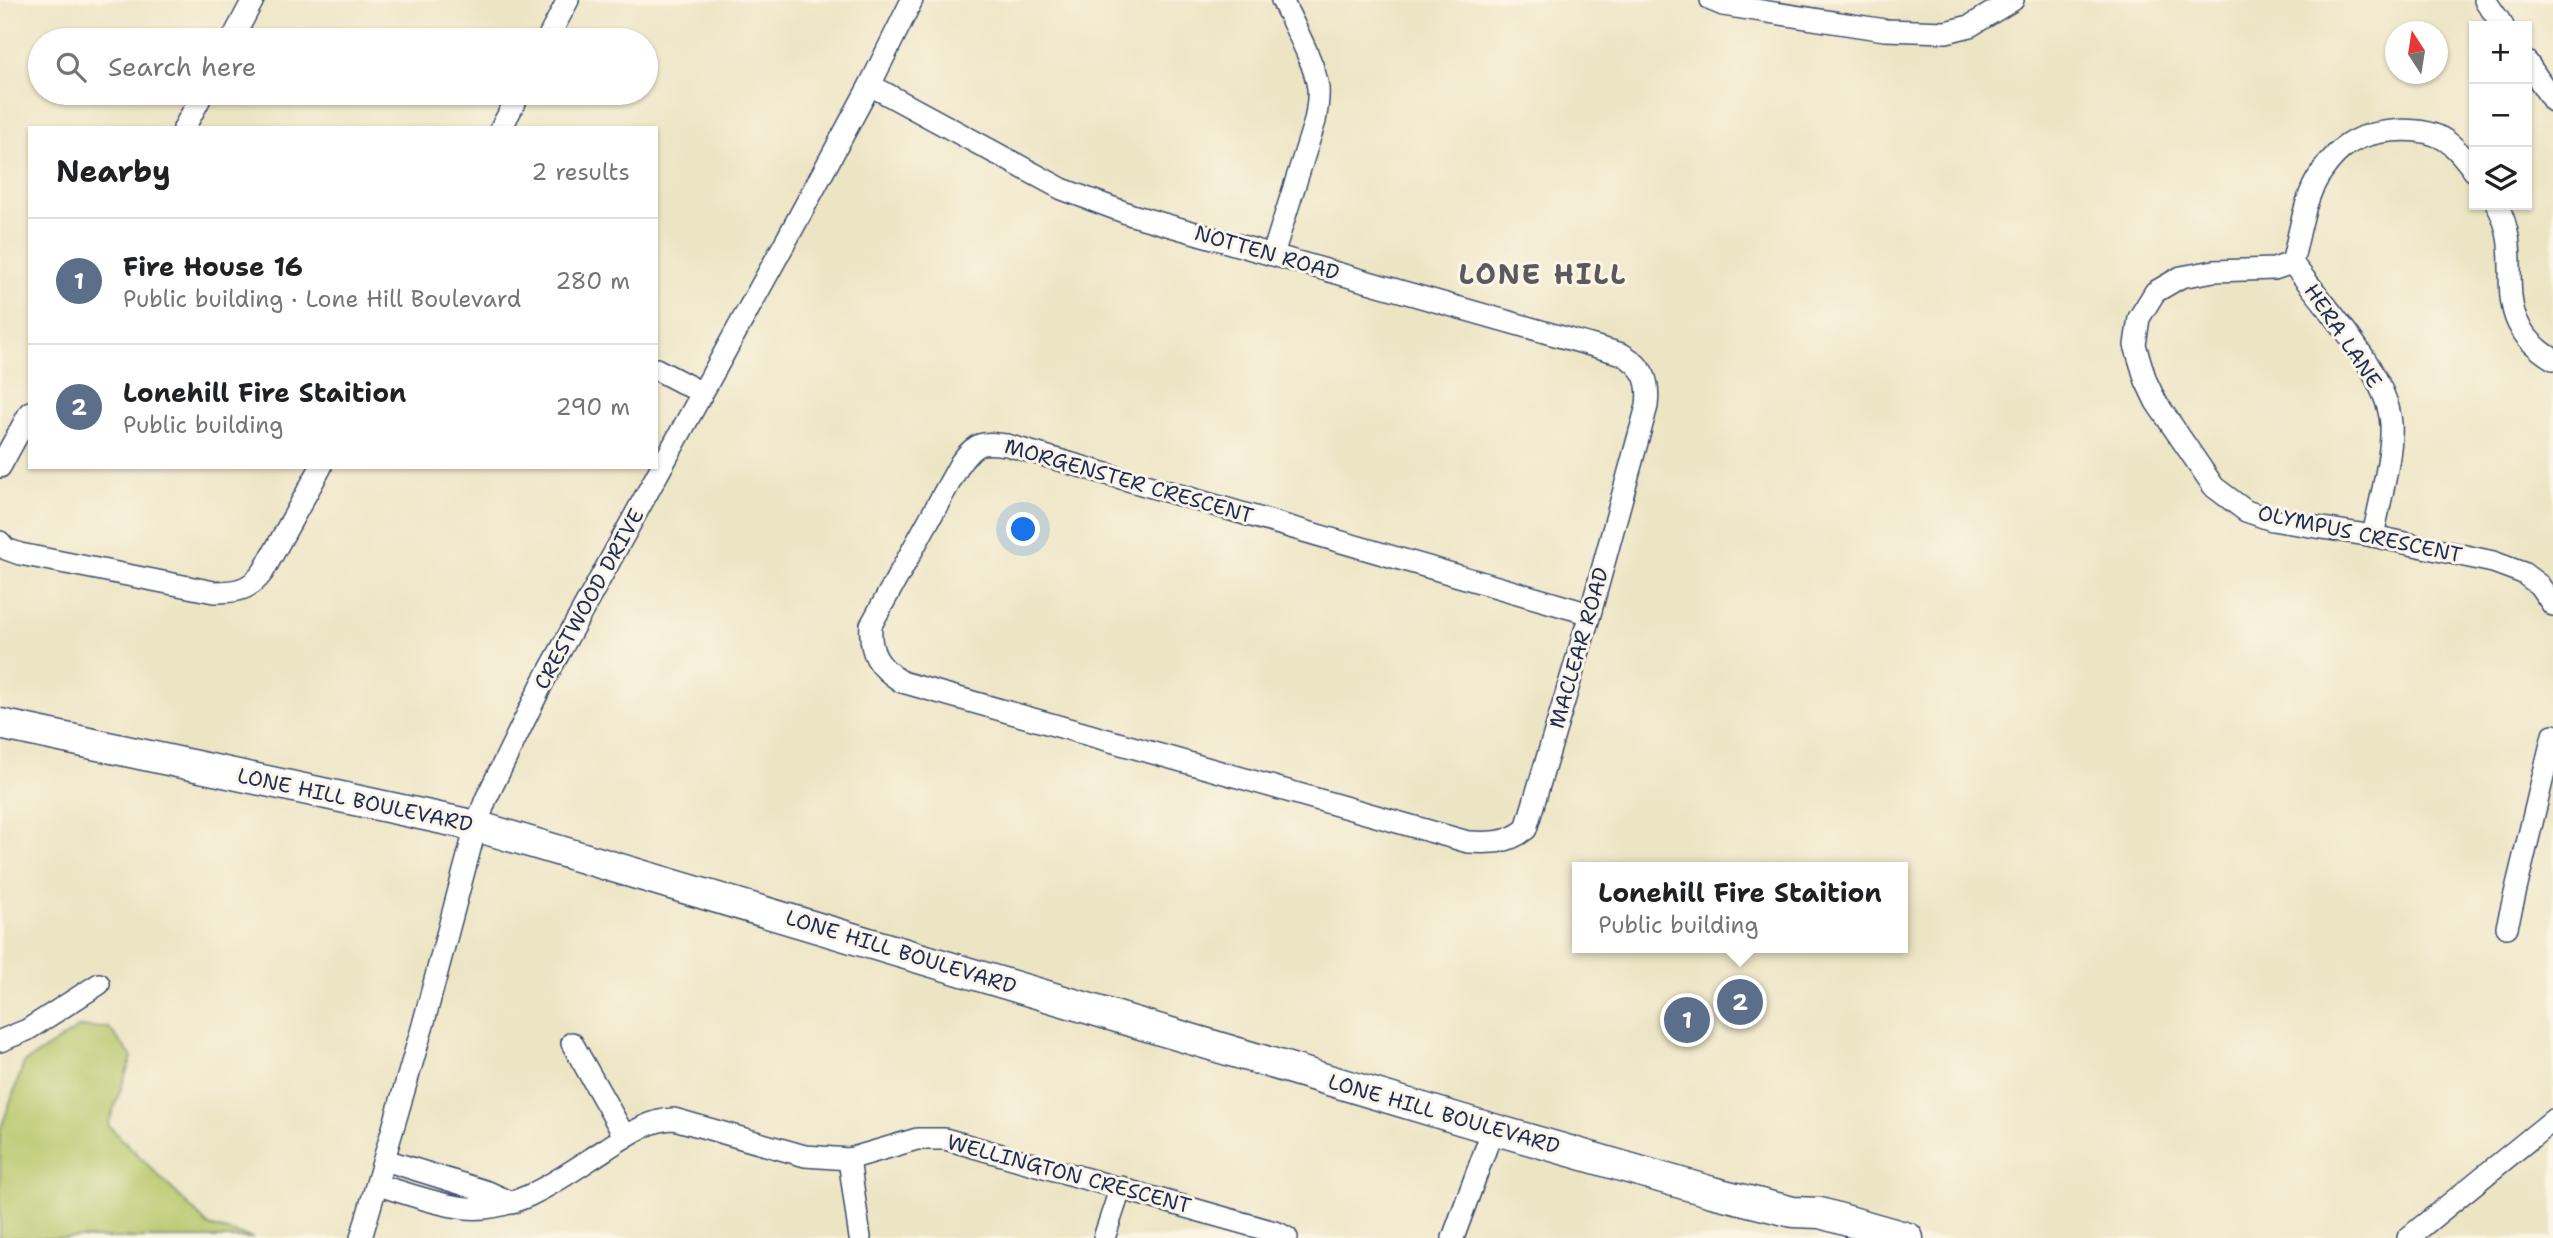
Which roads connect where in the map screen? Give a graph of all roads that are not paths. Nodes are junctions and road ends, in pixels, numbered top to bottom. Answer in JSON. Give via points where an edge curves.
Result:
{"nodes":[{"id":1,"x":253,"y":0,"type":"edge"},
{"id":2,"x":568,"y":0,"type":"edge"},
{"id":3,"x":912,"y":0,"type":"edge"},
{"id":4,"x":1282,"y":0,"type":"edge"},
{"id":5,"x":1711,"y":0,"type":"edge"},
{"id":6,"x":2013,"y":0,"type":"edge"},
{"id":7,"x":2486,"y":0,"type":"edge"},
{"id":8,"x":2500,"y":21,"type":"edge"},
{"id":9,"x":238,"y":28,"type":"edge"},
{"id":10,"x":553,"y":28,"type":"edge"},
{"id":11,"x":2532,"y":70,"type":"edge"},
{"id":12,"x":870,"y":85,"type":"junction"},
{"id":13,"x":2553,"y":101,"type":"edge"},
{"id":14,"x":196,"y":105,"type":"edge"},
{"id":15,"x":513,"y":105,"type":"edge"},
{"id":16,"x":185,"y":126,"type":"edge"},
{"id":17,"x":502,"y":126,"type":"edge"},
{"id":18,"x":2469,"y":166,"type":"edge"},
{"id":19,"x":2500,"y":210,"type":"edge"},
{"id":20,"x":1273,"y":254,"type":"junction"},
{"id":21,"x":2292,"y":263,"type":"junction"},
{"id":22,"x":2553,"y":359,"type":"edge"},
{"id":23,"x":658,"y":370,"type":"edge"},
{"id":24,"x":702,"y":393,"type":"junction"},
{"id":25,"x":1647,"y":406,"type":"joint"},
{"id":26,"x":28,"y":416,"type":"edge"},
{"id":27,"x":0,"y":467,"type":"edge"},
{"id":28,"x":320,"y":469,"type":"edge"},
{"id":29,"x":2373,"y":536,"type":"junction"},
{"id":30,"x":0,"y":542,"type":"edge"},
{"id":31,"x":2553,"y":605,"type":"edge"},
{"id":32,"x":1590,"y":614,"type":"junction"},
{"id":33,"x":0,"y":724,"type":"edge"},
{"id":34,"x":2553,"y":734,"type":"edge"},
{"id":35,"x":2549,"y":769,"type":"edge"},
{"id":36,"x":476,"y":826,"type":"junction"},
{"id":37,"x":1468,"y":842,"type":"joint"},
{"id":38,"x":2507,"y":927,"type":"dead end"},
{"id":39,"x":99,"y":984,"type":"dead end"},
{"id":40,"x":0,"y":1041,"type":"edge"},
{"id":41,"x":572,"y":1043,"type":"dead end"},
{"id":42,"x":2550,"y":1115,"type":"edge"},
{"id":43,"x":1493,"y":1129,"type":"junction"},
{"id":44,"x":625,"y":1137,"type":"junction"},
{"id":45,"x":849,"y":1159,"type":"junction"},
{"id":46,"x":385,"y":1160,"type":"junction"},
{"id":47,"x":378,"y":1185,"type":"junction"},
{"id":48,"x":1121,"y":1187,"type":"junction"},
{"id":49,"x":512,"y":1203,"type":"junction"},
{"id":50,"x":1811,"y":1226,"type":"edge"},
{"id":51,"x":361,"y":1238,"type":"edge"},
{"id":52,"x":860,"y":1238,"type":"edge"},
{"id":53,"x":1104,"y":1238,"type":"edge"},
{"id":54,"x":1287,"y":1238,"type":"edge"},
{"id":55,"x":1453,"y":1238,"type":"edge"},
{"id":56,"x":1846,"y":1238,"type":"edge"},
{"id":57,"x":1908,"y":1238,"type":"edge"},
{"id":58,"x":2408,"y":1238,"type":"edge"}],
"edges":[{"from":1,"to":9,"type":"street"},
{"from":2,"to":10,"type":"street"},
{"from":3,"to":12,"type":"street","name":"CRESTWOOD DRIVE"},
{"from":4,"to":20,"type":"street","via":[[1318,86],[1318,101]]},
{"from":5,"to":6,"type":"street","via":[[1885,30],[1946,32],[1970,26]]},
{"from":7,"to":8,"type":"street"},
{"from":11,"to":13,"type":"street"},
{"from":12,"to":20,"type":"street","name":"NOTTEN ROAD","via":[[1062,189],[1132,215]]},
{"from":12,"to":24,"type":"street","name":"CRESTWOOD DRIVE"},
{"from":14,"to":16,"type":"street"},
{"from":15,"to":17,"type":"street"},
{"from":18,"to":21,"type":"street","via":[[2444,139],[2426,132],[2404,129],[2344,146],[2315,183]]},
{"from":19,"to":22,"type":"street","via":[[2506,220],[2510,299],[2516,322],[2532,345]]},
{"from":20,"to":25,"type":"street","name":"NOTTEN ROAD","via":[[1622,354],[1646,374]]},
{"from":21,"to":29,"type":"street","name":"HERA LANE","via":[[2349,338],[2385,400],[2391,423],[2389,448]]},
{"from":21,"to":29,"type":"street","name":"OLYMPUS CRESCENT","via":[[2255,271],[2197,272],[2165,284],[2139,317],[2138,360],[2157,402],[2214,487],[2227,499],[2272,520]]},
{"from":23,"to":24,"type":"street"},
{"from":24,"to":36,"type":"street","name":"CRESTWOOD DRIVE","via":[[542,684]]},
{"from":25,"to":32,"type":"street","name":"MACLEAR ROAD"},
{"from":26,"to":27,"type":"street"},
{"from":28,"to":30,"type":"street","via":[[263,572],[255,583],[234,592],[20,554]]},
{"from":29,"to":31,"type":"street","name":"OLYMPUS CRESCENT","via":[[2523,573]]},
{"from":32,"to":37,"type":"street","name":"MACLEAR ROAD","via":[[1526,829],[1504,842]]},
{"from":32,"to":37,"type":"street","name":"MORGENSTER CRESCENT","via":[[1021,449],[986,443],[972,448],[961,462],[871,625],[870,643],[877,660],[902,682]]},
{"from":33,"to":36,"type":"street","name":"LONE HILL BOULEVARD"},
{"from":34,"to":35,"type":"street"},
{"from":35,"to":38,"type":"street"},
{"from":36,"to":43,"type":"street","name":"LONE HILL BOULEVARD"},
{"from":36,"to":46,"type":"street","name":"CRESTWOOD DRIVE"},
{"from":39,"to":40,"type":"street","via":[[27,1030]]},
{"from":41,"to":44,"type":"street"},
{"from":42,"to":58,"type":"street"},
{"from":43,"to":50,"type":"street","name":"LONE HILL BOULEVARD"},
{"from":43,"to":55,"type":"street"},
{"from":44,"to":45,"type":"street","name":"WELLINGTON CRESCENT","via":[[658,1121],[674,1119],[806,1156]]},
{"from":44,"to":49,"type":"street","name":"WELLINGTON CRESCENT"},
{"from":45,"to":48,"type":"street","name":"WELLINGTON CRESCENT","via":[[936,1138]]},
{"from":45,"to":52,"type":"street"},
{"from":46,"to":47,"type":"street","name":"CRESTWOOD DRIVE"},
{"from":46,"to":49,"type":"street"},
{"from":47,"to":49,"type":"street","name":"WELLINGTON CRESCENT","via":[[466,1208]]},
{"from":47,"to":51,"type":"street","name":"CRESTWOOD DRIVE"},
{"from":48,"to":53,"type":"street"},
{"from":48,"to":54,"type":"street","name":"WELLINGTON CRESCENT"},
{"from":50,"to":56,"type":"street","name":"LONE HILL BOULEVARD"},
{"from":50,"to":57,"type":"street","name":"LONE HILL BOULEVARD","via":[[1820,1213]]}]}
